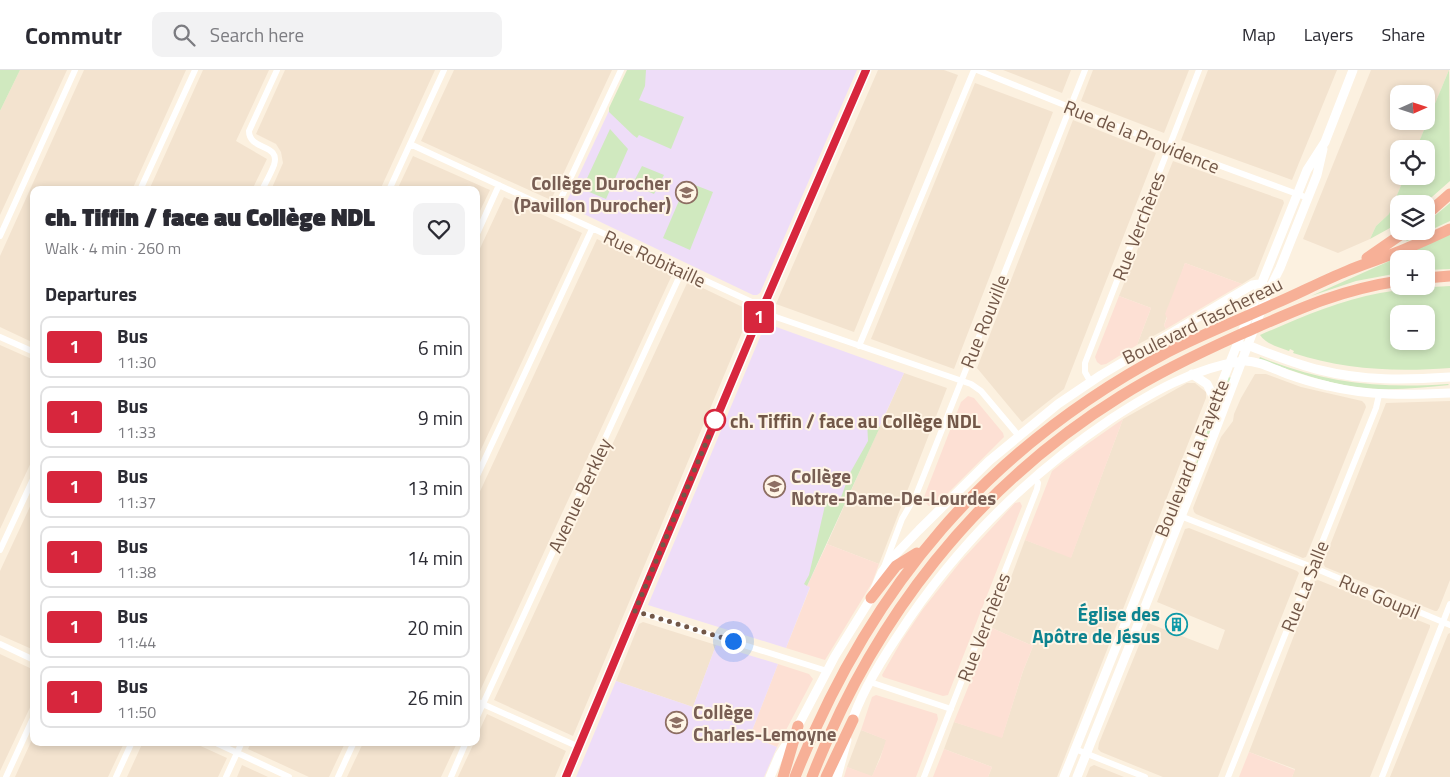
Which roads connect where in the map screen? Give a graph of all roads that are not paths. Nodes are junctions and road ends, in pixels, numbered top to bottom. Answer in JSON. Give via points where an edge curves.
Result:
{"nodes":[{"id":1,"x":75,"y":70,"type":"edge"},
{"id":2,"x":195,"y":70,"type":"edge"},
{"id":3,"x":277,"y":70,"type":"edge"},
{"id":4,"x":444,"y":70,"type":"edge"},
{"id":5,"x":621,"y":70,"type":"edge"},
{"id":6,"x":866,"y":70,"type":"edge"},
{"id":7,"x":975,"y":70,"type":"edge"},
{"id":8,"x":1085,"y":70,"type":"edge"},
{"id":9,"x":1199,"y":70,"type":"edge"},
{"id":10,"x":1353,"y":70,"type":"edge"},
{"id":11,"x":1071,"y":108,"type":"junction"},
{"id":12,"x":1324,"y":142,"type":"junction"},
{"id":13,"x":410,"y":144,"type":"junction"},
{"id":14,"x":1169,"y":147,"type":"junction"},
{"id":15,"x":142,"y":186,"type":"edge"},
{"id":16,"x":264,"y":186,"type":"edge"},
{"id":17,"x":391,"y":186,"type":"edge"},
{"id":18,"x":499,"y":186,"type":"junction"},
{"id":19,"x":1298,"y":194,"type":"junction"},
{"id":20,"x":1450,"y":194,"type":"edge"},
{"id":21,"x":1308,"y":198,"type":"junction"},
{"id":22,"x":1435,"y":207,"type":"edge"},
{"id":23,"x":555,"y":211,"type":"junction"},
{"id":24,"x":480,"y":227,"type":"edge"},
{"id":25,"x":592,"y":229,"type":"junction"},
{"id":26,"x":1450,"y":229,"type":"edge"},
{"id":27,"x":0,"y":236,"type":"edge"},
{"id":28,"x":1393,"y":240,"type":"edge"},
{"id":29,"x":682,"y":271,"type":"junction"},
{"id":30,"x":1346,"y":271,"type":"junction"},
{"id":31,"x":1450,"y":276,"type":"edge"},
{"id":32,"x":1435,"y":277,"type":"edge"},
{"id":33,"x":1390,"y":282,"type":"edge"},
{"id":34,"x":1266,"y":286,"type":"junction"},
{"id":35,"x":762,"y":309,"type":"junction"},
{"id":36,"x":0,"y":336,"type":"edge"},
{"id":37,"x":1233,"y":344,"type":"junction"},
{"id":38,"x":1247,"y":345,"type":"junction"},
{"id":39,"x":859,"y":346,"type":"junction"},
{"id":40,"x":30,"y":350,"type":"edge"},
{"id":41,"x":1242,"y":362,"type":"junction"},
{"id":42,"x":1229,"y":365,"type":"junction"},
{"id":43,"x":1192,"y":374,"type":"junction"},
{"id":44,"x":1450,"y":378,"type":"edge"},
{"id":45,"x":960,"y":381,"type":"junction"},
{"id":46,"x":1090,"y":381,"type":"junction"},
{"id":47,"x":1450,"y":392,"type":"edge"},
{"id":48,"x":1379,"y":395,"type":"junction"},
{"id":49,"x":1215,"y":400,"type":"junction"},
{"id":50,"x":1018,"y":435,"type":"junction"},
{"id":51,"x":480,"y":469,"type":"edge"},
{"id":52,"x":1034,"y":478,"type":"junction"},
{"id":53,"x":30,"y":486,"type":"edge"},
{"id":54,"x":1170,"y":512,"type":"junction"},
{"id":55,"x":1180,"y":516,"type":"junction"},
{"id":56,"x":925,"y":548,"type":"junction"},
{"id":57,"x":0,"y":550,"type":"edge"},
{"id":58,"x":1312,"y":567,"type":"junction"},
{"id":59,"x":882,"y":572,"type":"junction"},
{"id":60,"x":871,"y":598,"type":"junction"},
{"id":61,"x":1450,"y":604,"type":"edge"},
{"id":62,"x":635,"y":611,"type":"junction"},
{"id":63,"x":1443,"y":622,"type":"junction"},
{"id":64,"x":1450,"y":625,"type":"edge"},
{"id":65,"x":0,"y":644,"type":"edge"},
{"id":66,"x":30,"y":658,"type":"edge"},
{"id":67,"x":827,"y":671,"type":"junction"},
{"id":68,"x":870,"y":682,"type":"junction"},
{"id":69,"x":480,"y":703,"type":"edge"},
{"id":70,"x":951,"y":709,"type":"junction"},
{"id":71,"x":853,"y":720,"type":"junction"},
{"id":72,"x":30,"y":725,"type":"edge"},
{"id":73,"x":798,"y":726,"type":"junction"},
{"id":74,"x":130,"y":746,"type":"edge"},
{"id":75,"x":223,"y":746,"type":"edge"},
{"id":76,"x":241,"y":746,"type":"edge"},
{"id":77,"x":352,"y":746,"type":"edge"},
{"id":78,"x":464,"y":746,"type":"edge"},
{"id":79,"x":578,"y":747,"type":"junction"},
{"id":80,"x":1075,"y":749,"type":"junction"},
{"id":81,"x":238,"y":753,"type":"junction"},
{"id":82,"x":1086,"y":753,"type":"junction"},
{"id":83,"x":6,"y":777,"type":"edge"},
{"id":84,"x":116,"y":777,"type":"edge"},
{"id":85,"x":226,"y":777,"type":"edge"},
{"id":86,"x":289,"y":777,"type":"edge"},
{"id":87,"x":338,"y":777,"type":"edge"},
{"id":88,"x":451,"y":777,"type":"edge"},
{"id":89,"x":566,"y":777,"type":"edge"},
{"id":90,"x":770,"y":777,"type":"edge"},
{"id":91,"x":783,"y":777,"type":"edge"},
{"id":92,"x":795,"y":777,"type":"edge"},
{"id":93,"x":812,"y":777,"type":"edge"},
{"id":94,"x":826,"y":777,"type":"edge"},
{"id":95,"x":837,"y":777,"type":"edge"},
{"id":96,"x":924,"y":777,"type":"edge"},
{"id":97,"x":1064,"y":777,"type":"edge"},
{"id":98,"x":1077,"y":777,"type":"edge"},
{"id":99,"x":1145,"y":777,"type":"edge"},
{"id":100,"x":1228,"y":777,"type":"edge"},
{"id":101,"x":1382,"y":777,"type":"edge"}],
"edges":[{"from":1,"to":27,"type":"street"},
{"from":2,"to":15,"type":"street"},
{"from":3,"to":16,"type":"street","via":[[249,131],[252,142],[272,151],[275,157]]},
{"from":4,"to":13,"type":"street"},
{"from":5,"to":23,"type":"street"},
{"from":6,"to":35,"type":"street"},
{"from":7,"to":11,"type":"street","name":"Rue de la Providence"},
{"from":7,"to":39,"type":"street"},
{"from":8,"to":11,"type":"street","name":"Rue Rouville"},
{"from":9,"to":14,"type":"street","name":"Rue Verchères"},
{"from":10,"to":12,"type":"street","name":"Boulevard La Fayette"},
{"from":11,"to":14,"type":"street","name":"Rue de la Providence"},
{"from":11,"to":45,"type":"street","name":"Rue Rouville"},
{"from":12,"to":19,"type":"street","name":"Boulevard La Fayette","via":[[1307,170]]},
{"from":12,"to":21,"type":"street","name":"Boulevard La Fayette"},
{"from":13,"to":17,"type":"street"},
{"from":13,"to":18,"type":"street","name":"Rue Robitaille"},
{"from":14,"to":19,"type":"street","name":"Rue de la Providence"},
{"from":14,"to":46,"type":"street","name":"Rue Verchères","via":[[1085,363]]},
{"from":18,"to":23,"type":"street","name":"Rue Robitaille"},
{"from":18,"to":24,"type":"street"},
{"from":19,"to":21,"type":"street","name":"Rue de la Providence"},
{"from":19,"to":34,"type":"street","name":"Boulevard La Fayette"},
{"from":20,"to":22,"type":"highway"},
{"from":21,"to":34,"type":"street","name":"Boulevard La Fayette","via":[[1280,268]]},
{"from":23,"to":25,"type":"street","name":"Rue Robitaille"},
{"from":25,"to":29,"type":"street","name":"Rue Robitaille"},
{"from":25,"to":51,"type":"street"},
{"from":26,"to":30,"type":"highway","name":"Boulevard Taschereau"},
{"from":28,"to":30,"type":"highway"},
{"from":29,"to":35,"type":"street","name":"Rue Robitaille"},
{"from":29,"to":69,"type":"street","name":"Avenue Berkley"},
{"from":30,"to":56,"type":"highway","name":"Boulevard Taschereau","via":[[1195,339],[1112,384],[1027,446],[988,480]]},
{"from":31,"to":32,"type":"highway"},
{"from":33,"to":37,"type":"highway","name":"Boulevard Taschereau","via":[[1330,296],[1266,323]]},
{"from":34,"to":37,"type":"street","name":"Boulevard La Fayette"},
{"from":34,"to":38,"type":"street","name":"Boulevard La Fayette"},
{"from":34,"to":46,"type":"street","name":"Boulevard Taschereau","via":[[1256,284],[1250,287]]},
{"from":35,"to":39,"type":"street","name":"Rue Robitaille","via":[[770,315]]},
{"from":35,"to":62,"type":"street"},
{"from":36,"to":40,"type":"street"},
{"from":37,"to":38,"type":"street"},
{"from":37,"to":42,"type":"street","name":"Boulevard La Fayette"},
{"from":37,"to":93,"type":"highway","name":"Boulevard Taschereau","via":[[1159,374],[1093,414],[1026,466],[970,520],[916,585],[878,640],[842,708]]},
{"from":38,"to":41,"type":"street","name":"Boulevard La Fayette"},
{"from":38,"to":44,"type":"street","via":[[1305,366],[1347,376]]},
{"from":39,"to":45,"type":"street","name":"Rue Robitaille"},
{"from":41,"to":42,"type":"street"},
{"from":41,"to":48,"type":"street","via":[[1254,362],[1328,386]]},
{"from":41,"to":55,"type":"street","name":"Boulevard La Fayette"},
{"from":42,"to":43,"type":"street"},
{"from":42,"to":49,"type":"street","name":"Boulevard La Fayette"},
{"from":43,"to":49,"type":"street","via":[[1207,384]]},
{"from":43,"to":52,"type":"street","via":[[1131,406]]},
{"from":45,"to":50,"type":"street","name":"Rue Robitaille","via":[[981,391]]},
{"from":45,"to":59,"type":"street","name":"Rue Rouville"},
{"from":46,"to":50,"type":"street","name":"Boulevard Taschereau"},
{"from":47,"to":48,"type":"street"},
{"from":48,"to":58,"type":"street","name":"Rue La Salle"},
{"from":49,"to":54,"type":"street","name":"Boulevard La Fayette"},
{"from":50,"to":59,"type":"street","name":"Boulevard Taschereau","via":[[961,488]]},
{"from":52,"to":68,"type":"street","via":[[950,562]]},
{"from":52,"to":70,"type":"street","name":"Rue Verchères","via":[[1038,483],[1037,489]]},
{"from":53,"to":57,"type":"street"},
{"from":54,"to":55,"type":"street","name":"Rue Goupil"},
{"from":54,"to":80,"type":"street","name":"Boulevard La Fayette"},
{"from":55,"to":58,"type":"street","name":"Rue Goupil"},
{"from":55,"to":82,"type":"street","name":"Boulevard La Fayette"},
{"from":56,"to":60,"type":"highway","via":[[896,566]]},
{"from":56,"to":92,"type":"highway","name":"Boulevard Taschereau","via":[[887,599],[850,658]]},
{"from":58,"to":63,"type":"street","name":"Rue Goupil"},
{"from":58,"to":100,"type":"street","name":"Rue La Salle"},
{"from":59,"to":60,"type":"street","name":"Boulevard Taschereau"},
{"from":60,"to":67,"type":"street","name":"Boulevard Taschereau"},
{"from":61,"to":63,"type":"street"},
{"from":62,"to":67,"type":"street"},
{"from":62,"to":79,"type":"street"},
{"from":63,"to":64,"type":"street","name":"Rue Goupil"},
{"from":63,"to":101,"type":"street"},
{"from":65,"to":66,"type":"street"},
{"from":67,"to":73,"type":"street","name":"Boulevard Taschereau"},
{"from":68,"to":70,"type":"street"},
{"from":68,"to":71,"type":"street"},
{"from":69,"to":79,"type":"street"},
{"from":70,"to":96,"type":"street","name":"Rue Verchères"},
{"from":71,"to":94,"type":"highway"},
{"from":71,"to":95,"type":"street"},
{"from":72,"to":83,"type":"street"},
{"from":73,"to":90,"type":"street","name":"Boulevard Taschereau"},
{"from":73,"to":91,"type":"highway"},
{"from":74,"to":84,"type":"street"},
{"from":75,"to":81,"type":"street"},
{"from":76,"to":81,"type":"street"},
{"from":77,"to":87,"type":"street"},
{"from":78,"to":88,"type":"street"},
{"from":79,"to":89,"type":"street"},
{"from":80,"to":82,"type":"street"},
{"from":80,"to":97,"type":"street","name":"Boulevard La Fayette"},
{"from":81,"to":85,"type":"street"},
{"from":81,"to":86,"type":"street"},
{"from":82,"to":98,"type":"street","name":"Boulevard La Fayette"},
{"from":82,"to":99,"type":"street"}]}
